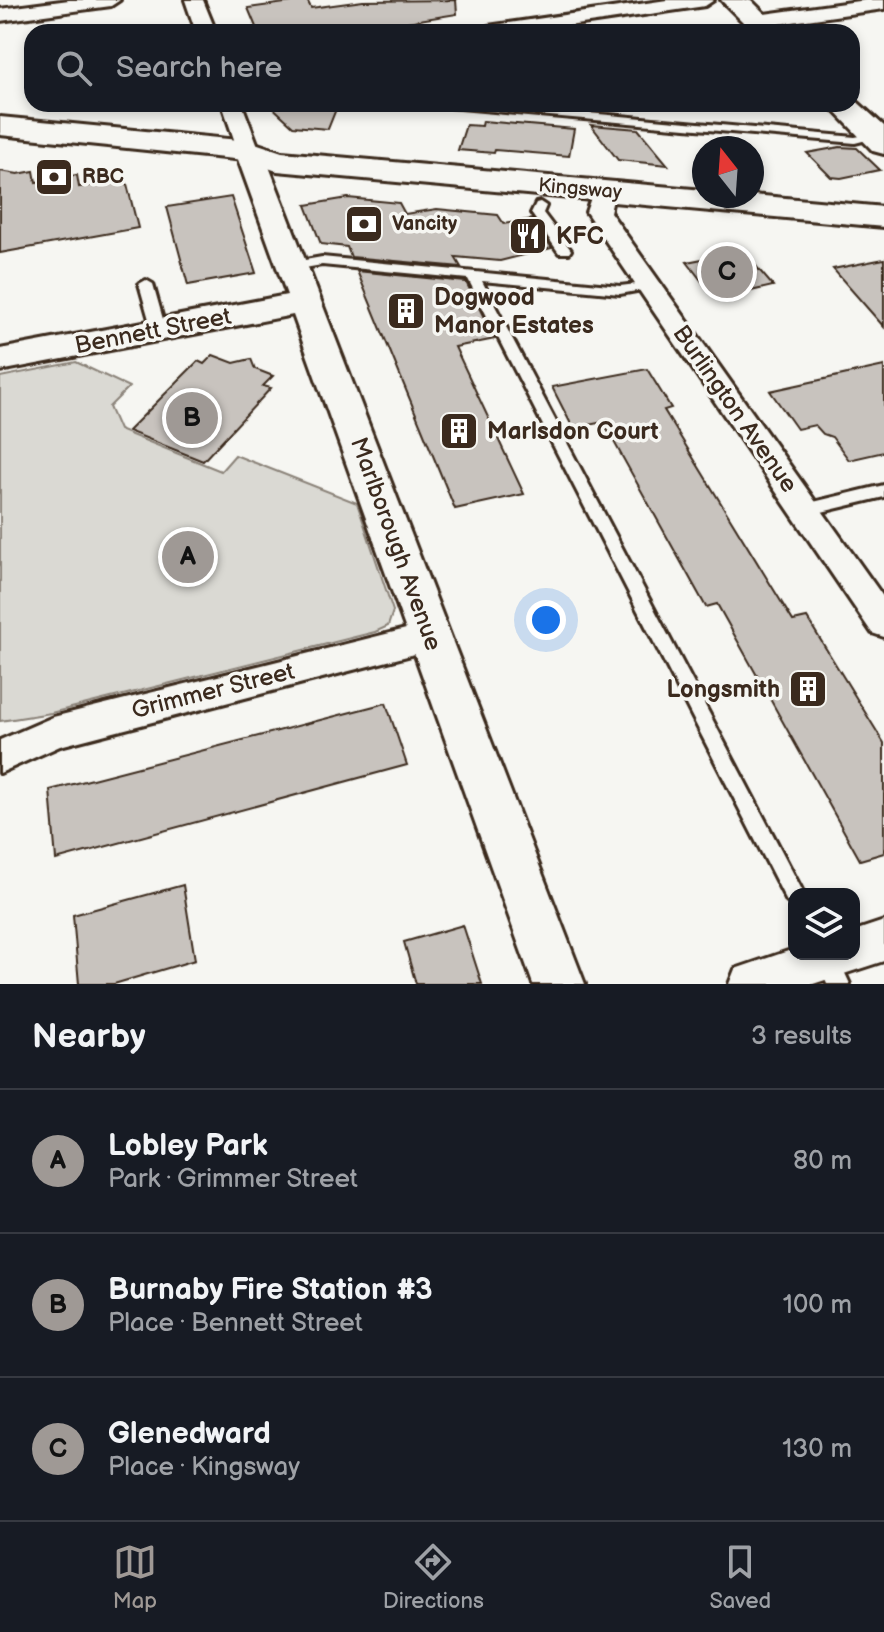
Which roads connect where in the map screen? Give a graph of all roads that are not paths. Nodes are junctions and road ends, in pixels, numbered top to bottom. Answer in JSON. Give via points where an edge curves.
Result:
{"nodes":[{"id":1,"x":111,"y":0,"type":"edge"},
{"id":2,"x":194,"y":0,"type":"edge"},
{"id":3,"x":705,"y":0,"type":"edge"},
{"id":4,"x":735,"y":0,"type":"edge"},
{"id":5,"x":884,"y":3,"type":"edge"},
{"id":6,"x":0,"y":15,"type":"edge"},
{"id":7,"x":203,"y":24,"type":"edge"},
{"id":8,"x":542,"y":24,"type":"edge"},
{"id":9,"x":761,"y":24,"type":"edge"},
{"id":10,"x":774,"y":24,"type":"edge"},
{"id":11,"x":236,"y":112,"type":"edge"},
{"id":12,"x":539,"y":112,"type":"edge"},
{"id":13,"x":851,"y":112,"type":"edge"},
{"id":14,"x":0,"y":126,"type":"edge"},
{"id":15,"x":880,"y":140,"type":"edge"},
{"id":16,"x":0,"y":149,"type":"edge"},
{"id":17,"x":260,"y":160,"type":"junction"},
{"id":18,"x":603,"y":191,"type":"junction"},
{"id":19,"x":540,"y":206,"type":"dead end"},
{"id":20,"x":884,"y":217,"type":"edge"},
{"id":21,"x":564,"y":250,"type":"dead end"},
{"id":22,"x":472,"y":275,"type":"junction"},
{"id":23,"x":146,"y":284,"type":"dead end"},
{"id":24,"x":300,"y":284,"type":"junction"},
{"id":25,"x":648,"y":285,"type":"junction"},
{"id":26,"x":159,"y":330,"type":"junction"},
{"id":27,"x":0,"y":360,"type":"edge"},
{"id":28,"x":884,"y":491,"type":"edge"},
{"id":29,"x":805,"y":510,"type":"junction"},
{"id":30,"x":884,"y":624,"type":"edge"},
{"id":31,"x":430,"y":637,"type":"junction"},
{"id":32,"x":0,"y":757,"type":"edge"},
{"id":33,"x":790,"y":888,"type":"edge"},
{"id":34,"x":884,"y":941,"type":"edge"},
{"id":35,"x":860,"y":951,"type":"edge"},
{"id":36,"x":838,"y":960,"type":"edge"},
{"id":37,"x":559,"y":984,"type":"edge"},
{"id":38,"x":750,"y":984,"type":"edge"}],
"edges":[{"from":1,"to":6,"type":"street"},
{"from":2,"to":7,"type":"street"},
{"from":3,"to":8,"type":"street"},
{"from":4,"to":9,"type":"main road"},
{"from":5,"to":10,"type":"street"},
{"from":11,"to":17,"type":"street","name":"Marlborough Avenue"},
{"from":12,"to":15,"type":"lane"},
{"from":13,"to":15,"type":"main road"},
{"from":14,"to":17,"type":"main road","name":"Kingsway"},
{"from":16,"to":17,"type":"main road","name":"Kingsway"},
{"from":17,"to":18,"type":"main road","name":"Kingsway"},
{"from":17,"to":24,"type":"street","name":"Marlborough Avenue"},
{"from":18,"to":20,"type":"main road","name":"Kingsway"},
{"from":18,"to":25,"type":"street","name":"Burlington Avenue","via":[[598,212]]},
{"from":19,"to":21,"type":"lane","via":[[537,213]]},
{"from":22,"to":24,"type":"lane","via":[[322,261]]},
{"from":22,"to":25,"type":"lane","via":[[620,290]]},
{"from":22,"to":33,"type":"lane"},
{"from":23,"to":26,"type":"lane"},
{"from":24,"to":26,"type":"street","name":"Bennett Street"},
{"from":24,"to":31,"type":"street","name":"Marlborough Avenue"},
{"from":25,"to":29,"type":"street","name":"Burlington Avenue"},
{"from":26,"to":27,"type":"street","name":"Bennett Street"},
{"from":28,"to":29,"type":"lane"},
{"from":29,"to":30,"type":"street","name":"Burlington Avenue"},
{"from":31,"to":32,"type":"street","name":"Grimmer Street","via":[[53,732]]},
{"from":31,"to":37,"type":"street","name":"Marlborough Avenue"},
{"from":34,"to":35,"type":"street"},
{"from":36,"to":38,"type":"street"}]}
